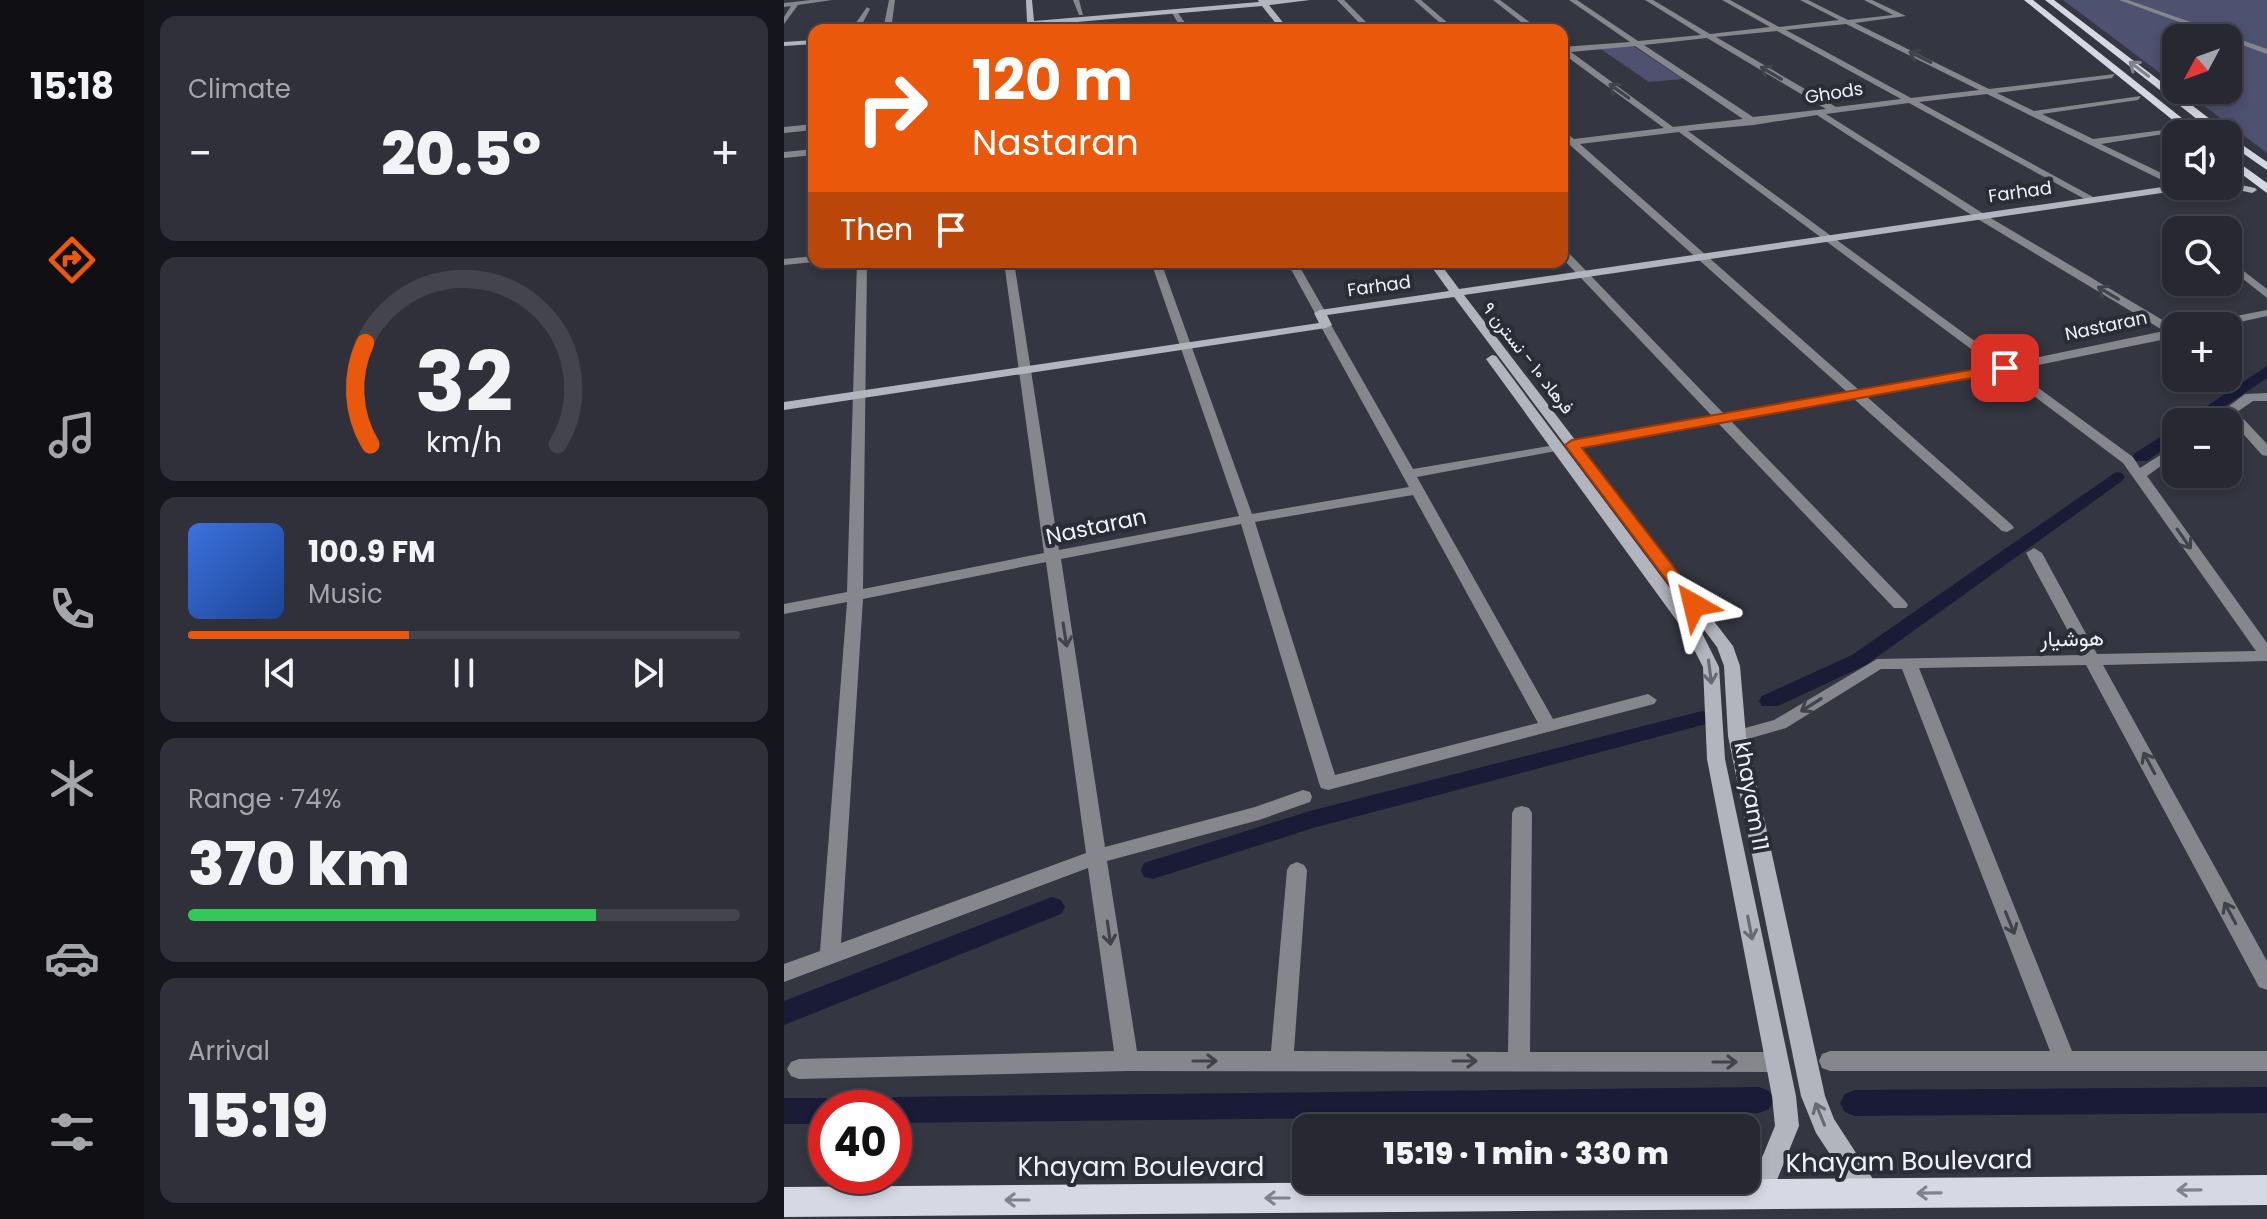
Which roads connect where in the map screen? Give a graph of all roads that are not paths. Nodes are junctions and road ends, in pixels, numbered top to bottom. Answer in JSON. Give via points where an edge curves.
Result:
{"nodes":[{"id":1,"x":829,"y":0,"type":"edge"},
{"id":2,"x":892,"y":0,"type":"edge"},
{"id":3,"x":1029,"y":0,"type":"edge"},
{"id":4,"x":1076,"y":0,"type":"edge"},
{"id":5,"x":1240,"y":0,"type":"edge"},
{"id":6,"x":1307,"y":0,"type":"edge"},
{"id":7,"x":1340,"y":0,"type":"edge"},
{"id":8,"x":1417,"y":0,"type":"edge"},
{"id":9,"x":1496,"y":0,"type":"edge"},
{"id":10,"x":1572,"y":0,"type":"edge"},
{"id":11,"x":1648,"y":0,"type":"edge"},
{"id":12,"x":1725,"y":0,"type":"edge"},
{"id":13,"x":1803,"y":0,"type":"edge"},
{"id":14,"x":1867,"y":0,"type":"edge"},
{"id":15,"x":2028,"y":0,"type":"edge"},
{"id":16,"x":2049,"y":0,"type":"edge"},
{"id":17,"x":2122,"y":0,"type":"edge"},
{"id":18,"x":1258,"y":2,"type":"edge"},
{"id":19,"x":796,"y":4,"type":"junction"},
{"id":20,"x":784,"y":5,"type":"edge"},
{"id":21,"x":1169,"y":6,"type":"edge"},
{"id":22,"x":867,"y":9,"type":"dead end"},
{"id":23,"x":1082,"y":17,"type":"junction"},
{"id":24,"x":1030,"y":21,"type":"junction"},
{"id":25,"x":784,"y":22,"type":"edge"},
{"id":26,"x":1848,"y":22,"type":"junction"},
{"id":27,"x":858,"y":24,"type":"edge"},
{"id":28,"x":888,"y":24,"type":"edge"},
{"id":29,"x":985,"y":24,"type":"edge"},
{"id":30,"x":1006,"y":24,"type":"edge"},
{"id":31,"x":1085,"y":24,"type":"edge"},
{"id":32,"x":1182,"y":24,"type":"edge"},
{"id":33,"x":1270,"y":24,"type":"edge"},
{"id":34,"x":1279,"y":24,"type":"edge"},
{"id":35,"x":1364,"y":24,"type":"edge"},
{"id":36,"x":1445,"y":24,"type":"edge"},
{"id":37,"x":1528,"y":24,"type":"edge"},
{"id":38,"x":1779,"y":29,"type":"junction"},
{"id":39,"x":1709,"y":36,"type":"junction"},
{"id":40,"x":808,"y":39,"type":"edge"},
{"id":41,"x":784,"y":41,"type":"edge"},
{"id":42,"x":1636,"y":43,"type":"junction"},
{"id":43,"x":1568,"y":50,"type":"edge"},
{"id":44,"x":2267,"y":52,"type":"edge"},
{"id":45,"x":1568,"y":53,"type":"edge"},
{"id":46,"x":2112,"y":76,"type":"dead end"},
{"id":47,"x":1990,"y":91,"type":"junction"},
{"id":48,"x":2138,"y":98,"type":"dead end"},
{"id":49,"x":1913,"y":100,"type":"junction"},
{"id":50,"x":1834,"y":110,"type":"junction"},
{"id":51,"x":2034,"y":113,"type":"junction"},
{"id":52,"x":1821,"y":114,"type":"junction"},
{"id":53,"x":2179,"y":120,"type":"edge"},
{"id":54,"x":2205,"y":120,"type":"edge"},
{"id":55,"x":1754,"y":122,"type":"junction"},
{"id":56,"x":808,"y":128,"type":"edge"},
{"id":57,"x":784,"y":130,"type":"edge"},
{"id":58,"x":1678,"y":130,"type":"junction"},
{"id":59,"x":2162,"y":133,"type":"edge"},
{"id":60,"x":2092,"y":142,"type":"junction"},
{"id":61,"x":1568,"y":143,"type":"edge"},
{"id":62,"x":1568,"y":144,"type":"edge"},
{"id":63,"x":2242,"y":148,"type":"edge"},
{"id":64,"x":808,"y":153,"type":"edge"},
{"id":65,"x":784,"y":155,"type":"edge"},
{"id":66,"x":2267,"y":167,"type":"edge"},
{"id":67,"x":2242,"y":169,"type":"edge"},
{"id":68,"x":2159,"y":175,"type":"junction"},
{"id":69,"x":2162,"y":175,"type":"edge"},
{"id":70,"x":2162,"y":177,"type":"edge"},
{"id":71,"x":2242,"y":188,"type":"edge"},
{"id":72,"x":2162,"y":189,"type":"edge"},
{"id":73,"x":2267,"y":189,"type":"edge"},
{"id":74,"x":2252,"y":190,"type":"dead end"},
{"id":75,"x":2092,"y":200,"type":"junction"},
{"id":76,"x":1980,"y":216,"type":"junction"},
{"id":77,"x":1827,"y":239,"type":"junction"},
{"id":78,"x":1700,"y":258,"type":"junction"},
{"id":79,"x":1568,"y":259,"type":"edge"},
{"id":80,"x":808,"y":260,"type":"edge"},
{"id":81,"x":784,"y":262,"type":"edge"},
{"id":82,"x":862,"y":268,"type":"edge"},
{"id":83,"x":1010,"y":268,"type":"edge"},
{"id":84,"x":1158,"y":268,"type":"edge"},
{"id":85,"x":1295,"y":268,"type":"edge"},
{"id":86,"x":1428,"y":268,"type":"edge"},
{"id":87,"x":1436,"y":268,"type":"edge"},
{"id":88,"x":2242,"y":274,"type":"edge"},
{"id":89,"x":1583,"y":275,"type":"junction"},
{"id":90,"x":1450,"y":294,"type":"junction"},
{"id":91,"x":2267,"y":295,"type":"edge"},
{"id":92,"x":2267,"y":313,"type":"edge"},
{"id":93,"x":2242,"y":318,"type":"edge"},
{"id":94,"x":1323,"y":319,"type":"junction"},
{"id":95,"x":2162,"y":325,"type":"edge"},
{"id":96,"x":2162,"y":336,"type":"edge"},
{"id":97,"x":1186,"y":346,"type":"junction"},
{"id":98,"x":2005,"y":368,"type":"junction"},
{"id":99,"x":1025,"y":370,"type":"junction"},
{"id":100,"x":1857,"y":393,"type":"junction"},
{"id":101,"x":857,"y":395,"type":"junction"},
{"id":102,"x":2267,"y":397,"type":"edge"},
{"id":103,"x":784,"y":406,"type":"edge"},
{"id":104,"x":2235,"y":408,"type":"edge"},
{"id":105,"x":1723,"y":418,"type":"junction"},
{"id":106,"x":2242,"y":425,"type":"edge"},
{"id":107,"x":1564,"y":446,"type":"junction"},
{"id":108,"x":2267,"y":452,"type":"edge"},
{"id":109,"x":2162,"y":459,"type":"edge"},
{"id":110,"x":1409,"y":474,"type":"junction"},
{"id":111,"x":2139,"y":475,"type":"junction"},
{"id":112,"x":1417,"y":490,"type":"junction"},
{"id":113,"x":1246,"y":516,"type":"junction"},
{"id":114,"x":2007,"y":528,"type":"dead end"},
{"id":115,"x":2034,"y":553,"type":"dead end"},
{"id":116,"x":1053,"y":558,"type":"junction"},
{"id":117,"x":855,"y":595,"type":"junction"},
{"id":118,"x":1900,"y":605,"type":"dead end"},
{"id":119,"x":784,"y":609,"type":"edge"},
{"id":120,"x":2267,"y":656,"type":"edge"},
{"id":121,"x":2093,"y":660,"type":"junction"},
{"id":122,"x":1909,"y":664,"type":"junction"},
{"id":123,"x":1648,"y":700,"type":"dead end"},
{"id":124,"x":1548,"y":725,"type":"junction"},
{"id":125,"x":1737,"y":736,"type":"junction"},
{"id":126,"x":1303,"y":797,"type":"dead end"},
{"id":127,"x":1522,"y":813,"type":"dead end"},
{"id":128,"x":1099,"y":856,"type":"junction"},
{"id":129,"x":1297,"y":870,"type":"dead end"},
{"id":130,"x":830,"y":955,"type":"junction"},
{"id":131,"x":784,"y":973,"type":"edge"},
{"id":132,"x":2267,"y":981,"type":"edge"},
{"id":133,"x":1127,"y":1061,"type":"junction"},
{"id":134,"x":1282,"y":1061,"type":"junction"},
{"id":135,"x":1519,"y":1061,"type":"junction"},
{"id":136,"x":1830,"y":1061,"type":"dead end"},
{"id":137,"x":2065,"y":1061,"type":"junction"},
{"id":138,"x":2267,"y":1061,"type":"edge"},
{"id":139,"x":1777,"y":1062,"type":"junction"},
{"id":140,"x":799,"y":1069,"type":"dead end"},
{"id":141,"x":2267,"y":1190,"type":"edge"},
{"id":142,"x":1760,"y":1192,"type":"edge"},
{"id":143,"x":1870,"y":1193,"type":"junction"},
{"id":144,"x":1759,"y":1194,"type":"edge"},
{"id":145,"x":1760,"y":1194,"type":"edge"},
{"id":146,"x":784,"y":1202,"type":"edge"}],
"edges":[{"from":1,"to":19,"type":"street"},
{"from":2,"to":28,"type":"street"},
{"from":3,"to":24,"type":"street"},
{"from":4,"to":23,"type":"street"},
{"from":5,"to":21,"type":"street"},
{"from":6,"to":18,"type":"street"},
{"from":7,"to":35,"type":"street"},
{"from":8,"to":36,"type":"street"},
{"from":9,"to":37,"type":"street"},
{"from":10,"to":42,"type":"street"},
{"from":11,"to":39,"type":"street"},
{"from":12,"to":38,"type":"street"},
{"from":13,"to":26,"type":"street"},
{"from":14,"to":26,"type":"street","via":[[1903,16]]},
{"from":15,"to":53,"type":"main road"},
{"from":54,"to":16,"type":"main road","one_way":true},
{"from":17,"to":44,"type":"street"},
{"from":18,"to":21,"type":"street"},
{"from":18,"to":33,"type":"street"},
{"from":18,"to":34,"type":"street"},
{"from":19,"to":20,"type":"street"},
{"from":19,"to":25,"type":"street"},
{"from":21,"to":23,"type":"street"},
{"from":21,"to":32,"type":"street"},
{"from":22,"to":27,"type":"street"},
{"from":23,"to":24,"type":"street"},
{"from":23,"to":31,"type":"street"},
{"from":24,"to":29,"type":"street"},
{"from":24,"to":30,"type":"street"},
{"from":26,"to":38,"type":"street"},
{"from":47,"to":26,"type":"street","one_way":true},
{"from":38,"to":39,"type":"street"},
{"from":38,"to":49,"type":"street"},
{"from":39,"to":42,"type":"street"},
{"from":50,"to":39,"type":"street","one_way":true},
{"from":40,"to":41,"type":"street"},
{"from":42,"to":43,"type":"street"},
{"from":42,"to":55,"type":"street"},
{"from":58,"to":45,"type":"street","one_way":true},
{"from":46,"to":47,"type":"street","name":"Ghods"},
{"from":47,"to":49,"type":"street","name":"Ghods"},
{"from":47,"to":51,"type":"street"},
{"from":48,"to":51,"type":"street"},
{"from":49,"to":50,"type":"street","name":"Ghods"},
{"from":49,"to":75,"type":"street"},
{"from":50,"to":52,"type":"street","name":"Ghods"},
{"from":51,"to":60,"type":"street"},
{"from":52,"to":55,"type":"street","name":"Ghods"},
{"from":52,"to":76,"type":"street"},
{"from":55,"to":58,"type":"street","name":"Ghods"},
{"from":56,"to":57,"type":"street"},
{"from":58,"to":61,"type":"street","name":"Ghods"},
{"from":58,"to":77,"type":"street"},
{"from":59,"to":60,"type":"street"},
{"from":60,"to":68,"type":"street"},
{"from":62,"to":78,"type":"street"},
{"from":63,"to":66,"type":"main road"},
{"from":64,"to":65,"type":"street"},
{"from":67,"to":73,"type":"main road"},
{"from":68,"to":69,"type":"street"},
{"from":68,"to":70,"type":"street"},
{"from":71,"to":74,"type":"street"},
{"from":72,"to":75,"type":"street","name":"Farhad"},
{"from":75,"to":76,"type":"street","name":"Farhad"},
{"from":76,"to":77,"type":"street","name":"Farhad"},
{"from":95,"to":76,"type":"street","one_way":true},
{"from":77,"to":78,"type":"street","name":"Farhad"},
{"from":77,"to":98,"type":"street"},
{"from":78,"to":89,"type":"street","name":"Farhad"},
{"from":78,"to":100,"type":"street"},
{"from":79,"to":89,"type":"street"},
{"from":80,"to":81,"type":"street"},
{"from":82,"to":101,"type":"street"},
{"from":83,"to":99,"type":"street"},
{"from":84,"to":97,"type":"street"},
{"from":85,"to":94,"type":"street"},
{"from":86,"to":90,"type":"street"},
{"from":87,"to":90,"type":"street"},
{"from":88,"to":91,"type":"street"},
{"from":89,"to":90,"type":"street","name":"Farhad"},
{"from":89,"to":105,"type":"street"},
{"from":90,"to":94,"type":"street","name":"Farhad"},
{"from":90,"to":107,"type":"street","name":"فرهاد ۱۰ - نسترن ۹"},
{"from":92,"to":93,"type":"street"},
{"from":94,"to":97,"type":"street","name":"Farhad"},
{"from":94,"to":110,"type":"street"},
{"from":96,"to":98,"type":"street","name":"Nastaran"},
{"from":97,"to":99,"type":"street","name":"Farhad"},
{"from":97,"to":113,"type":"street"},
{"from":98,"to":100,"type":"street","name":"Nastaran"},
{"from":98,"to":111,"type":"street","via":[[2128,460]]},
{"from":99,"to":101,"type":"street","name":"Farhad"},
{"from":99,"to":116,"type":"street"},
{"from":100,"to":105,"type":"street","name":"Nastaran"},
{"from":100,"to":114,"type":"street"},
{"from":101,"to":103,"type":"street","name":"Farhad"},
{"from":101,"to":117,"type":"street"},
{"from":102,"to":104,"type":"street","via":[[2250,397]]},
{"from":105,"to":107,"type":"street","name":"Nastaran"},
{"from":105,"to":118,"type":"street"},
{"from":106,"to":108,"type":"street"},
{"from":107,"to":110,"type":"street","name":"Nastaran"},
{"from":107,"to":125,"type":"street","via":[[1725,646],[1732,666]]},
{"from":107,"to":139,"type":"street","name":"khayam 11","one_way":true,"via":[[1705,648],[1711,667],[1716,759]]},
{"from":109,"to":111,"type":"street"},
{"from":110,"to":112,"type":"street"},
{"from":111,"to":120,"type":"street","one_way":true},
{"from":112,"to":113,"type":"street","name":"Nastaran"},
{"from":112,"to":124,"type":"street"},
{"from":113,"to":116,"type":"street","name":"Nastaran"},
{"from":113,"to":124,"type":"street","via":[[1328,783]]},
{"from":115,"to":121,"type":"street"},
{"from":116,"to":117,"type":"street","name":"Nastaran"},
{"from":116,"to":128,"type":"street","one_way":true},
{"from":117,"to":119,"type":"street","name":"Nastaran"},
{"from":117,"to":130,"type":"street"},
{"from":120,"to":121,"type":"street","name":"هوشیار"},
{"from":121,"to":122,"type":"street","name":"هوشیار"},
{"from":132,"to":121,"type":"street","one_way":true},
{"from":122,"to":125,"type":"street","name":"هوشیار","one_way":true,"via":[[1877,664],[1780,724]]},
{"from":122,"to":137,"type":"street","one_way":true},
{"from":123,"to":124,"type":"street"},
{"from":143,"to":125,"type":"street","one_way":true,"via":[[1824,1125],[1809,1079]]},
{"from":126,"to":128,"type":"street"},
{"from":127,"to":135,"type":"street"},
{"from":128,"to":130,"type":"street"},
{"from":128,"to":133,"type":"street","one_way":true},
{"from":129,"to":134,"type":"street"},
{"from":130,"to":131,"type":"street"},
{"from":133,"to":134,"type":"street","one_way":true},
{"from":133,"to":140,"type":"street"},
{"from":134,"to":135,"type":"street","one_way":true},
{"from":135,"to":139,"type":"street","one_way":true},
{"from":136,"to":137,"type":"street"},
{"from":137,"to":138,"type":"street"},
{"from":139,"to":142,"type":"street","name":"khayam 11","via":[[1787,1126]]},
{"from":141,"to":143,"type":"main road","name":"Khayam Boulevard","one_way":true},
{"from":143,"to":145,"type":"main road","name":"Khayam Boulevard"},
{"from":144,"to":146,"type":"main road","name":"Khayam Boulevard","one_way":true}]}
